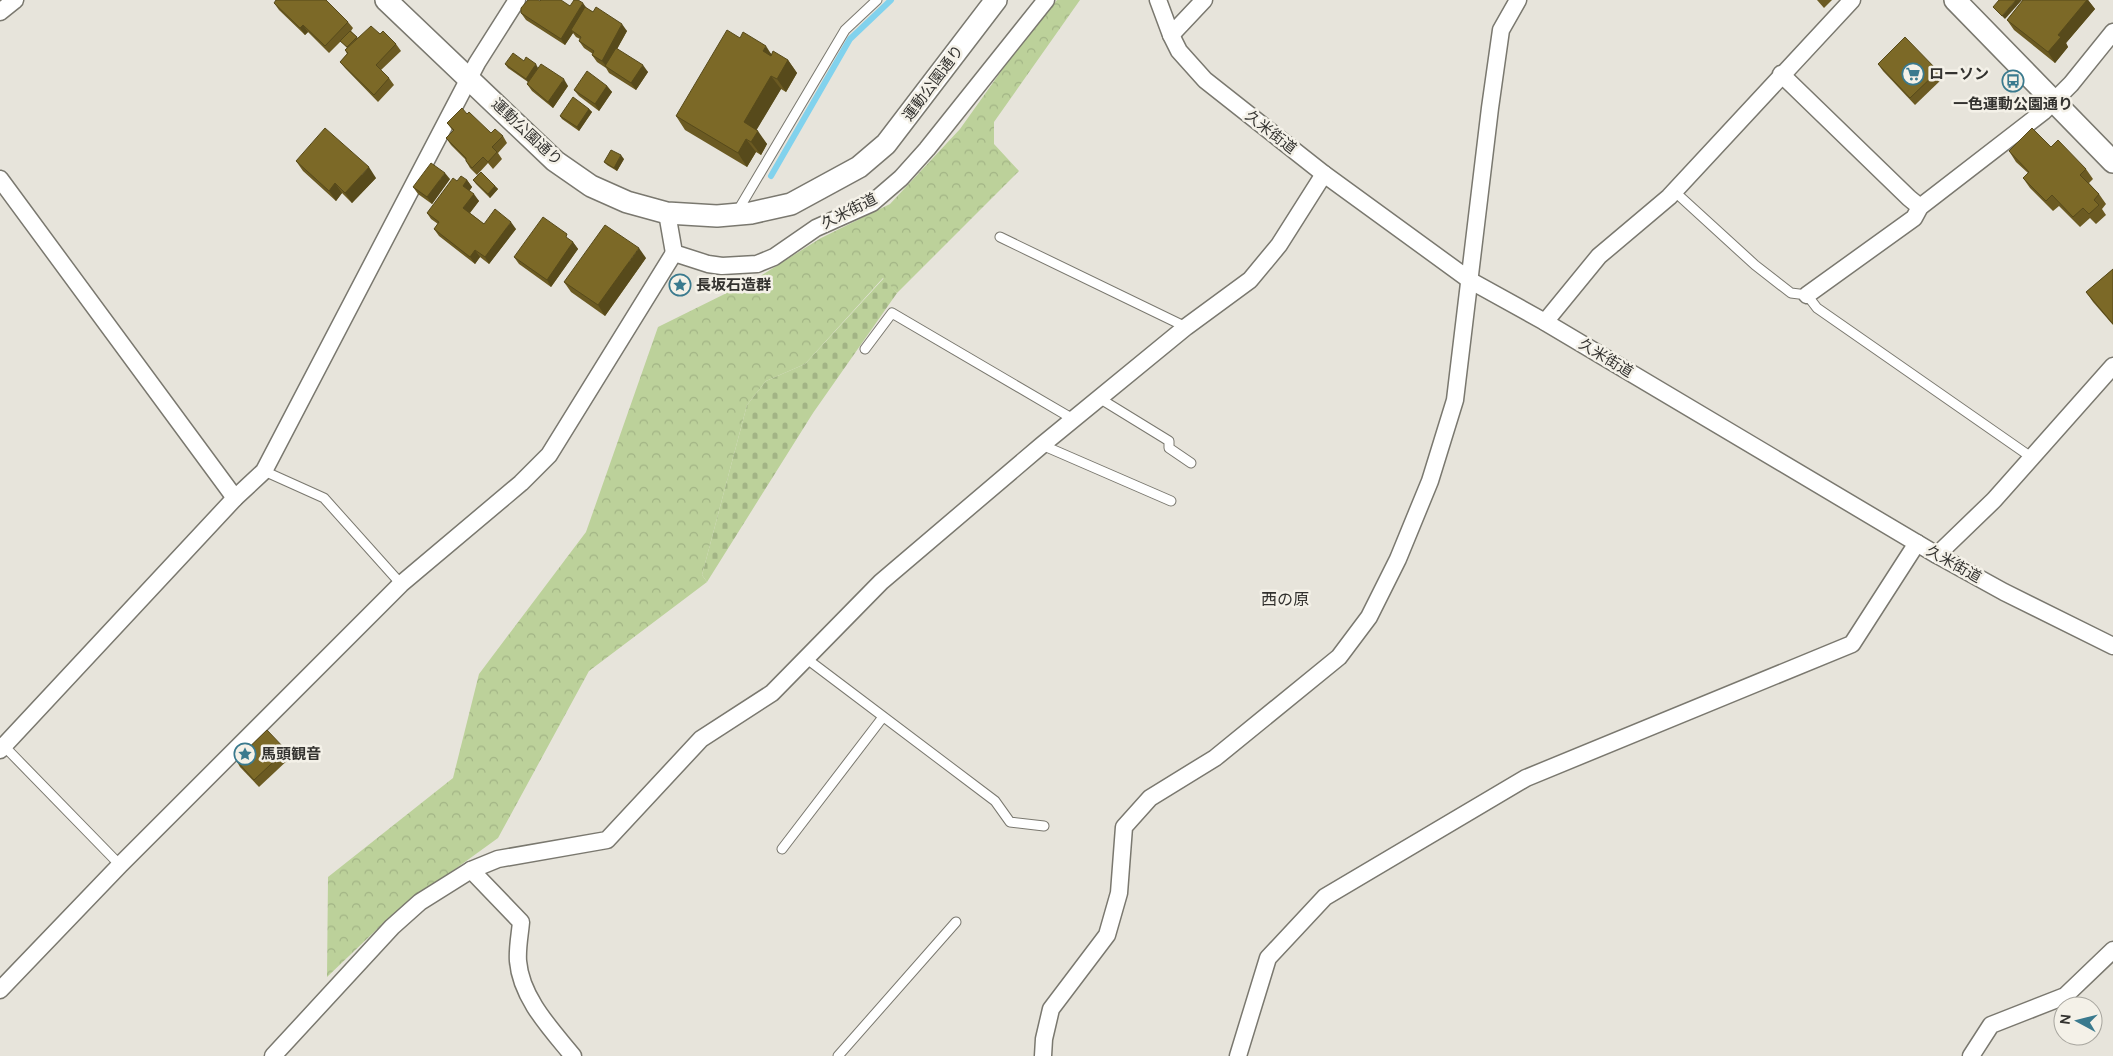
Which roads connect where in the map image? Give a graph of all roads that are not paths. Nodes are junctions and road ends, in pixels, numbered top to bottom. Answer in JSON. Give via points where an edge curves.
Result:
{"nodes":[{"id":1,"x":15,"y":0,"type":"edge"},
{"id":2,"x":386,"y":0,"type":"edge"},
{"id":3,"x":517,"y":0,"type":"edge"},
{"id":4,"x":877,"y":0,"type":"edge"},
{"id":5,"x":996,"y":0,"type":"edge"},
{"id":6,"x":1046,"y":0,"type":"edge"},
{"id":7,"x":1158,"y":0,"type":"edge"},
{"id":8,"x":1204,"y":0,"type":"edge"},
{"id":9,"x":1518,"y":0,"type":"edge"},
{"id":10,"x":1852,"y":0,"type":"edge"},
{"id":11,"x":1955,"y":0,"type":"edge"},
{"id":12,"x":0,"y":12,"type":"edge"},
{"id":13,"x":2113,"y":32,"type":"edge"},
{"id":14,"x":1171,"y":35,"type":"junction"},
{"id":15,"x":1781,"y":74,"type":"junction"},
{"id":16,"x":470,"y":78,"type":"junction"},
{"id":17,"x":2053,"y":100,"type":"junction"},
{"id":18,"x":2113,"y":162,"type":"edge"},
{"id":19,"x":1324,"y":174,"type":"junction"},
{"id":20,"x":0,"y":179,"type":"edge"},
{"id":21,"x":1674,"y":191,"type":"junction"},
{"id":22,"x":1920,"y":206,"type":"junction"},
{"id":23,"x":667,"y":213,"type":"junction"},
{"id":24,"x":736,"y":214,"type":"junction"},
{"id":25,"x":1000,"y":237,"type":"dead end"},
{"id":26,"x":674,"y":253,"type":"junction"},
{"id":27,"x":1471,"y":281,"type":"junction"},
{"id":28,"x":1807,"y":295,"type":"junction"},
{"id":29,"x":1545,"y":322,"type":"junction"},
{"id":30,"x":1186,"y":327,"type":"junction"},
{"id":31,"x":865,"y":349,"type":"dead end"},
{"id":32,"x":2113,"y":366,"type":"edge"},
{"id":33,"x":1099,"y":398,"type":"junction"},
{"id":34,"x":1073,"y":420,"type":"junction"},
{"id":35,"x":1042,"y":445,"type":"junction"},
{"id":36,"x":2031,"y":457,"type":"junction"},
{"id":37,"x":1191,"y":464,"type":"dead end"},
{"id":38,"x":264,"y":471,"type":"junction"},
{"id":39,"x":236,"y":498,"type":"junction"},
{"id":40,"x":1172,"y":501,"type":"dead end"},
{"id":41,"x":1917,"y":543,"type":"junction"},
{"id":42,"x":1937,"y":555,"type":"junction"},
{"id":43,"x":401,"y":584,"type":"junction"},
{"id":44,"x":2113,"y":646,"type":"edge"},
{"id":45,"x":807,"y":659,"type":"junction"},
{"id":46,"x":883,"y":717,"type":"junction"},
{"id":47,"x":1,"y":746,"type":"edge"},
{"id":48,"x":1044,"y":826,"type":"dead end"},
{"id":49,"x":782,"y":849,"type":"dead end"},
{"id":50,"x":120,"y":864,"type":"junction"},
{"id":51,"x":471,"y":870,"type":"junction"},
{"id":52,"x":956,"y":922,"type":"dead end"},
{"id":53,"x":2113,"y":950,"type":"edge"},
{"id":54,"x":0,"y":990,"type":"edge"},
{"id":55,"x":273,"y":1056,"type":"edge"},
{"id":56,"x":573,"y":1056,"type":"edge"},
{"id":57,"x":838,"y":1056,"type":"edge"},
{"id":58,"x":1043,"y":1056,"type":"edge"},
{"id":59,"x":1238,"y":1056,"type":"edge"},
{"id":60,"x":1971,"y":1056,"type":"edge"}],
"edges":[{"from":1,"to":12,"type":"street"},
{"from":2,"to":16,"type":"street","name":"運動公園通り"},
{"from":3,"to":16,"type":"street"},
{"from":4,"to":24,"type":"lane","via":[[845,30]]},
{"from":5,"to":24,"type":"street","name":"運動公園通り","via":[[886,144],[866,161],[791,204]]},
{"from":6,"to":26,"type":"street","name":"久米街道","via":[[927,149],[902,178],[872,203],[816,228],[757,264],[722,266]]},
{"from":7,"to":14,"type":"street","name":"久米街道"},
{"from":8,"to":14,"type":"street"},
{"from":9,"to":27,"type":"street","via":[[1501,30]]},
{"from":10,"to":15,"type":"street"},
{"from":11,"to":17,"type":"street"},
{"from":13,"to":17,"type":"street","via":[[2071,84]]},
{"from":14,"to":19,"type":"street","name":"久米街道","via":[[1179,51],[1205,80]]},
{"from":15,"to":21,"type":"street"},
{"from":15,"to":22,"type":"street"},
{"from":16,"to":23,"type":"street","name":"運動公園通り","via":[[555,161],[591,186],[628,202]]},
{"from":16,"to":38,"type":"street"},
{"from":17,"to":18,"type":"street"},
{"from":17,"to":22,"type":"street","via":[[2043,112]]},
{"from":19,"to":27,"type":"street","name":"久米街道"},
{"from":19,"to":30,"type":"street","via":[[1279,245],[1250,280]]},
{"from":20,"to":39,"type":"street"},
{"from":21,"to":28,"type":"lane","via":[[1791,293]]},
{"from":21,"to":29,"type":"street","via":[[1599,256]]},
{"from":22,"to":28,"type":"street","via":[[1914,218]]},
{"from":23,"to":24,"type":"street","name":"運動公園通り"},
{"from":23,"to":26,"type":"street"},
{"from":25,"to":30,"type":"lane"},
{"from":26,"to":43,"type":"street","via":[[549,455],[521,483]]},
{"from":27,"to":29,"type":"street","name":"久米街道"},
{"from":27,"to":58,"type":"street","via":[[1455,400],[1430,481],[1398,560],[1370,617],[1339,657],[1215,758],[1150,798],[1124,828],[1119,893],[1107,936],[1050,1009]]},
{"from":28,"to":36,"type":"lane","via":[[1817,308]]},
{"from":29,"to":41,"type":"street","name":"久米街道"},
{"from":30,"to":33,"type":"street"},
{"from":31,"to":34,"type":"lane","via":[[892,313]]},
{"from":32,"to":36,"type":"street"},
{"from":33,"to":34,"type":"street"},
{"from":33,"to":37,"type":"lane","via":[[1169,441],[1169,448]]},
{"from":34,"to":35,"type":"street"},
{"from":35,"to":40,"type":"lane"},
{"from":35,"to":45,"type":"street","via":[[881,582]]},
{"from":36,"to":42,"type":"street","via":[[1994,500]]},
{"from":38,"to":39,"type":"street"},
{"from":38,"to":43,"type":"lane","via":[[324,498]]},
{"from":39,"to":47,"type":"street"},
{"from":41,"to":42,"type":"street","name":"久米街道"},
{"from":41,"to":59,"type":"street","via":[[1852,644],[1526,778],[1324,897],[1268,958]]},
{"from":42,"to":44,"type":"street","name":"久米街道"},
{"from":43,"to":50,"type":"street"},
{"from":45,"to":46,"type":"lane"},
{"from":45,"to":51,"type":"street","via":[[772,693],[701,739],[607,840],[498,859]]},
{"from":46,"to":48,"type":"lane","via":[[996,801],[1010,822]]},
{"from":46,"to":49,"type":"lane"},
{"from":47,"to":50,"type":"lane"},
{"from":50,"to":54,"type":"street"},
{"from":51,"to":55,"type":"street","via":[[420,902],[392,926]]},
{"from":51,"to":56,"type":"street","via":[[521,922],[518,960],[522,985],[546,1023]]},
{"from":52,"to":57,"type":"lane"},
{"from":53,"to":60,"type":"street","via":[[2065,996],[1991,1025]]}]}
